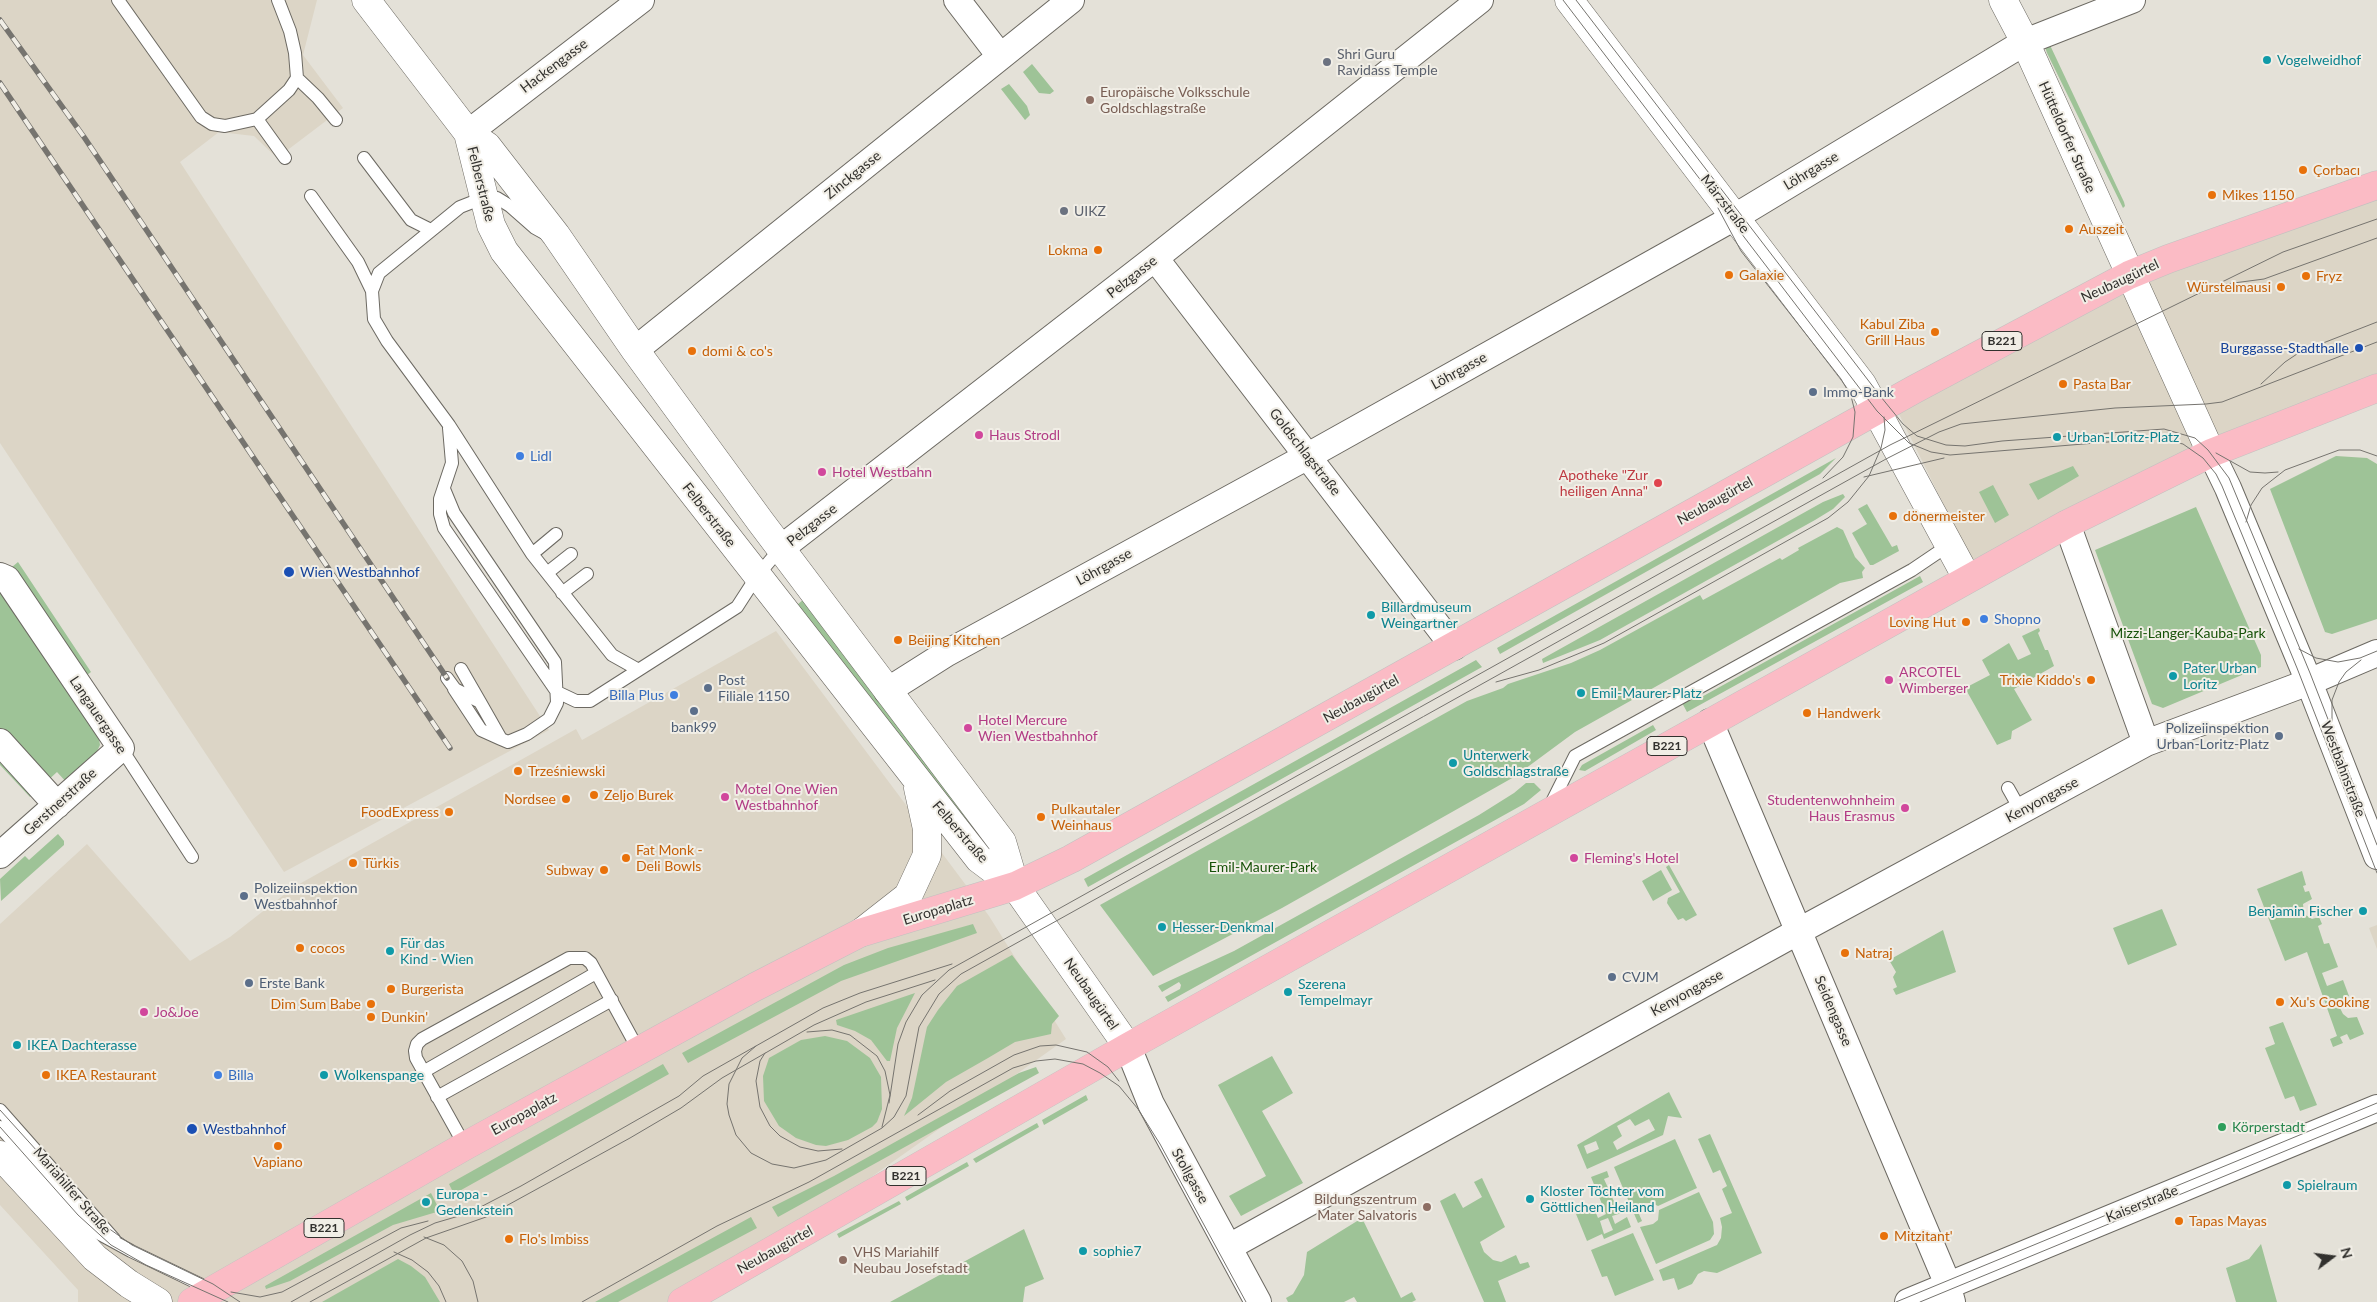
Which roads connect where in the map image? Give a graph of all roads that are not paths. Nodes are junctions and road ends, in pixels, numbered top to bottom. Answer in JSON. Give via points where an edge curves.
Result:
{"nodes":[{"id":1,"x":118,"y":0,"type":"edge"},
{"id":2,"x":278,"y":0,"type":"edge"},
{"id":3,"x":366,"y":0,"type":"edge"},
{"id":4,"x":641,"y":0,"type":"edge"},
{"id":5,"x":957,"y":0,"type":"edge"},
{"id":6,"x":1071,"y":0,"type":"edge"},
{"id":7,"x":1480,"y":0,"type":"edge"},
{"id":8,"x":1569,"y":0,"type":"edge"},
{"id":9,"x":2003,"y":0,"type":"edge"},
{"id":10,"x":2132,"y":0,"type":"edge"},
{"id":11,"x":2025,"y":42,"type":"junction"},
{"id":12,"x":1000,"y":56,"type":"junction"},
{"id":13,"x":297,"y":78,"type":"junction"},
{"id":14,"x":257,"y":119,"type":"junction"},
{"id":15,"x":336,"y":120,"type":"dead end"},
{"id":16,"x":468,"y":133,"type":"junction"},
{"id":17,"x":285,"y":158,"type":"dead end"},
{"id":18,"x":364,"y":158,"type":"dead end"},
{"id":19,"x":2377,"y":185,"type":"edge"},
{"id":20,"x":311,"y":196,"type":"dead end"},
{"id":21,"x":483,"y":198,"type":"junction"},
{"id":22,"x":1735,"y":217,"type":"junction"},
{"id":23,"x":431,"y":230,"type":"junction"},
{"id":24,"x":556,"y":235,"type":"junction"},
{"id":25,"x":1155,"y":258,"type":"junction"},
{"id":26,"x":2129,"y":275,"type":"junction"},
{"id":27,"x":372,"y":291,"type":"junction"},
{"id":28,"x":635,"y":350,"type":"junction"},
{"id":29,"x":2377,"y":388,"type":"edge"},
{"id":30,"x":1877,"y":410,"type":"junction"},
{"id":31,"x":449,"y":425,"type":"junction"},
{"id":32,"x":2211,"y":453,"type":"junction"},
{"id":33,"x":1308,"y":456,"type":"junction"},
{"id":34,"x":2067,"y":524,"type":"junction"},
{"id":35,"x":556,"y":534,"type":"dead end"},
{"id":36,"x":1949,"y":545,"type":"junction"},
{"id":37,"x":780,"y":549,"type":"junction"},
{"id":38,"x":532,"y":554,"type":"junction"},
{"id":39,"x":571,"y":554,"type":"dead end"},
{"id":40,"x":547,"y":573,"type":"junction"},
{"id":41,"x":587,"y":574,"type":"dead end"},
{"id":42,"x":0,"y":576,"type":"edge"},
{"id":43,"x":757,"y":576,"type":"junction"},
{"id":44,"x":1967,"y":578,"type":"junction"},
{"id":45,"x":562,"y":593,"type":"junction"},
{"id":46,"x":1454,"y":647,"type":"junction"},
{"id":47,"x":2377,"y":653,"type":"edge"},
{"id":48,"x":461,"y":669,"type":"dead end"},
{"id":49,"x":637,"y":669,"type":"junction"},
{"id":50,"x":2309,"y":682,"type":"junction"},
{"id":51,"x":888,"y":691,"type":"junction"},
{"id":52,"x":557,"y":692,"type":"junction"},
{"id":53,"x":480,"y":702,"type":"junction"},
{"id":54,"x":1710,"y":722,"type":"junction"},
{"id":55,"x":501,"y":739,"type":"junction"},
{"id":56,"x":0,"y":742,"type":"edge"},
{"id":57,"x":2146,"y":743,"type":"junction"},
{"id":58,"x":121,"y":748,"type":"junction"},
{"id":59,"x":917,"y":781,"type":"junction"},
{"id":60,"x":2008,"y":788,"type":"dead end"},
{"id":61,"x":57,"y":805,"type":"junction"},
{"id":62,"x":2021,"y":811,"type":"junction"},
{"id":63,"x":1547,"y":813,"type":"junction"},
{"id":64,"x":0,"y":855,"type":"edge"},
{"id":65,"x":2377,"y":856,"type":"edge"},
{"id":66,"x":192,"y":857,"type":"dead end"},
{"id":67,"x":1015,"y":886,"type":"junction"},
{"id":68,"x":1799,"y":931,"type":"junction"},
{"id":69,"x":860,"y":933,"type":"junction"},
{"id":70,"x":596,"y":973,"type":"junction"},
{"id":71,"x":612,"y":1000,"type":"junction"},
{"id":72,"x":1128,"y":1047,"type":"junction"},
{"id":73,"x":639,"y":1051,"type":"junction"},
{"id":74,"x":423,"y":1072,"type":"junction"},
{"id":75,"x":438,"y":1097,"type":"junction"},
{"id":76,"x":2377,"y":1108,"type":"edge"},
{"id":77,"x":0,"y":1110,"type":"edge"},
{"id":78,"x":0,"y":1128,"type":"edge"},
{"id":79,"x":465,"y":1146,"type":"junction"},
{"id":80,"x":0,"y":1155,"type":"edge"},
{"id":81,"x":115,"y":1241,"type":"junction"},
{"id":82,"x":1229,"y":1247,"type":"junction"},
{"id":83,"x":1950,"y":1293,"type":"edge"},
{"id":84,"x":203,"y":1296,"type":"edge"},
{"id":85,"x":158,"y":1302,"type":"edge"},
{"id":86,"x":682,"y":1302,"type":"edge"},
{"id":87,"x":1258,"y":1302,"type":"edge"},
{"id":88,"x":1908,"y":1302,"type":"edge"}],
"edges":[{"from":1,"to":14,"type":"lane","via":[[201,117],[212,124],[225,126]]},
{"from":2,"to":13,"type":"lane","via":[[290,31]]},
{"from":3,"to":16,"type":"main road","name":"Felberstraße"},
{"from":4,"to":16,"type":"street","name":"Hackengasse"},
{"from":5,"to":12,"type":"street"},
{"from":6,"to":12,"type":"street","name":"Zinckgasse"},
{"from":7,"to":25,"type":"street","name":"Pelzgasse"},
{"from":8,"to":22,"type":"main road","name":"Märzstraße"},
{"from":9,"to":11,"type":"main road","name":"Hütteldorfer Straße"},
{"from":10,"to":11,"type":"street","name":"Löhrgasse"},
{"from":11,"to":22,"type":"street","name":"Löhrgasse"},
{"from":11,"to":26,"type":"main road","name":"Hütteldorfer Straße"},
{"from":12,"to":28,"type":"street","name":"Zinckgasse"},
{"from":13,"to":14,"type":"lane","via":[[289,90]]},
{"from":13,"to":15,"type":"lane"},
{"from":14,"to":17,"type":"lane"},
{"from":16,"to":21,"type":"main road","name":"Felberstraße"},
{"from":16,"to":24,"type":"main road","name":"Felberstraße","via":[[486,146]]},
{"from":18,"to":23,"type":"lane","via":[[411,220]]},
{"from":19,"to":26,"type":"main road","name":"Neubaugürtel","number":"B221"},
{"from":20,"to":27,"type":"lane","via":[[358,262]]},
{"from":21,"to":23,"type":"lane","via":[[460,207]]},
{"from":21,"to":24,"type":"lane","via":[[497,198],[535,228]]},
{"from":21,"to":43,"type":"main road","name":"Felberstraße","via":[[491,225],[504,251]]},
{"from":22,"to":30,"type":"main road","name":"Märzstraße","via":[[1862,384]]},
{"from":22,"to":33,"type":"street","name":"Löhrgasse"},
{"from":23,"to":27,"type":"lane","via":[[379,273]]},
{"from":24,"to":28,"type":"main road","name":"Felberstraße"},
{"from":25,"to":33,"type":"street","name":"Goldschlagstraße"},
{"from":25,"to":37,"type":"street","name":"Pelzgasse"},
{"from":26,"to":30,"type":"main road","name":"Neubaugürtel","number":"B221"},
{"from":26,"to":32,"type":"main road"},
{"from":27,"to":31,"type":"lane","via":[[374,319],[386,341]]},
{"from":28,"to":37,"type":"main road","name":"Felberstraße"},
{"from":29,"to":32,"type":"main road","name":"Neubaugürtel","number":"B221"},
{"from":30,"to":36,"type":"main road"},
{"from":30,"to":46,"type":"main road","name":"Neubaugürtel","number":"B221"},
{"from":31,"to":38,"type":"lane"},
{"from":31,"to":52,"type":"lane","via":[[452,463],[440,500],[444,528]]},
{"from":32,"to":34,"type":"main road","name":"Neubaugürtel","number":"B221"},
{"from":32,"to":50,"type":"street"},
{"from":33,"to":46,"type":"street","name":"Goldschlagstraße"},
{"from":33,"to":51,"type":"street","name":"Löhrgasse","via":[[946,653]]},
{"from":34,"to":44,"type":"main road","name":"Neubaugürtel","number":"B221"},
{"from":34,"to":57,"type":"street"},
{"from":35,"to":38,"type":"lane"},
{"from":36,"to":44,"type":"main road"},
{"from":36,"to":63,"type":"lane","via":[[1912,570],[1575,756]]},
{"from":37,"to":43,"type":"lane"},
{"from":37,"to":51,"type":"main road","name":"Felberstraße"},
{"from":38,"to":40,"type":"lane"},
{"from":39,"to":40,"type":"lane"},
{"from":40,"to":45,"type":"lane"},
{"from":41,"to":45,"type":"lane"},
{"from":42,"to":58,"type":"street","name":"Langauergasse","via":[[7,579]]},
{"from":43,"to":49,"type":"lane","via":[[737,607]]},
{"from":43,"to":59,"type":"main road","name":"Felberstraße"},
{"from":44,"to":54,"type":"main road","name":"Neubaugürtel","number":"B221"},
{"from":45,"to":49,"type":"lane","via":[[612,655]]},
{"from":46,"to":67,"type":"main road","name":"Neubaugürtel","number":"B221","via":[[1071,859]]},
{"from":47,"to":50,"type":"street"},
{"from":48,"to":53,"type":"lane"},
{"from":49,"to":52,"type":"lane","via":[[590,700],[576,701]]},
{"from":50,"to":57,"type":"street"},
{"from":50,"to":65,"type":"street","name":"Westbahnstraße"},
{"from":51,"to":67,"type":"main road","name":"Felberstraße","via":[[1002,842]]},
{"from":52,"to":55,"type":"lane","via":[[558,704],[549,719],[515,741]]},
{"from":53,"to":55,"type":"lane"},
{"from":53,"to":55,"type":"lane","via":[[455,689],[447,678],[486,734]]},
{"from":54,"to":63,"type":"main road","name":"Neubaugürtel","number":"B221"},
{"from":54,"to":68,"type":"street","name":"Seidengasse"},
{"from":56,"to":61,"type":"street"},
{"from":57,"to":62,"type":"street","name":"Kenyongasse"},
{"from":58,"to":61,"type":"street","name":"Gerstnerstraße"},
{"from":58,"to":66,"type":"lane","name":"Langauergasse"},
{"from":59,"to":67,"type":"main road","name":"Felberstraße","via":[[980,860]]},
{"from":59,"to":69,"type":"main road","name":"Europaplatz","via":[[927,829],[927,856],[908,896]]},
{"from":60,"to":62,"type":"lane"},
{"from":61,"to":64,"type":"street","name":"Gerstnerstraße"},
{"from":62,"to":68,"type":"street","name":"Kenyongasse"},
{"from":63,"to":72,"type":"main road","name":"Neubaugürtel","number":"B221"},
{"from":67,"to":69,"type":"main road","name":"Europaplatz","number":"B221"},
{"from":67,"to":72,"type":"main road","name":"Neubaugürtel"},
{"from":68,"to":82,"type":"street","name":"Kenyongasse"},
{"from":68,"to":83,"type":"street","name":"Seidengasse"},
{"from":69,"to":73,"type":"main road","name":"Europaplatz","number":"B221"},
{"from":70,"to":71,"type":"lane"},
{"from":70,"to":74,"type":"lane"},
{"from":70,"to":74,"type":"lane","via":[[585,958],[569,958],[422,1039],[415,1051]]},
{"from":71,"to":73,"type":"lane"},
{"from":71,"to":75,"type":"lane"},
{"from":72,"to":82,"type":"street","name":"Stollgasse","via":[[1150,1104]]},
{"from":72,"to":86,"type":"main road","name":"Neubaugürtel","number":"B221"},
{"from":73,"to":79,"type":"main road","name":"Europaplatz","number":"B221"},
{"from":74,"to":75,"type":"lane"},
{"from":75,"to":79,"type":"lane"},
{"from":76,"to":83,"type":"street","name":"Kaiserstraße"},
{"from":77,"to":81,"type":"lane","name":"Mariahilfer Straße"},
{"from":78,"to":81,"type":"lane","name":"Mariahilfer Straße","via":[[78,1215],[98,1233]]},
{"from":79,"to":84,"type":"main road","name":"Europaplatz","number":"B221"},
{"from":80,"to":85,"type":"main road","name":"Mariahilfer Straße","via":[[95,1258]]},
{"from":81,"to":84,"type":"lane"},
{"from":82,"to":87,"type":"street","name":"Stollgasse"},
{"from":83,"to":88,"type":"street","name":"Kaiserstraße"}]}
